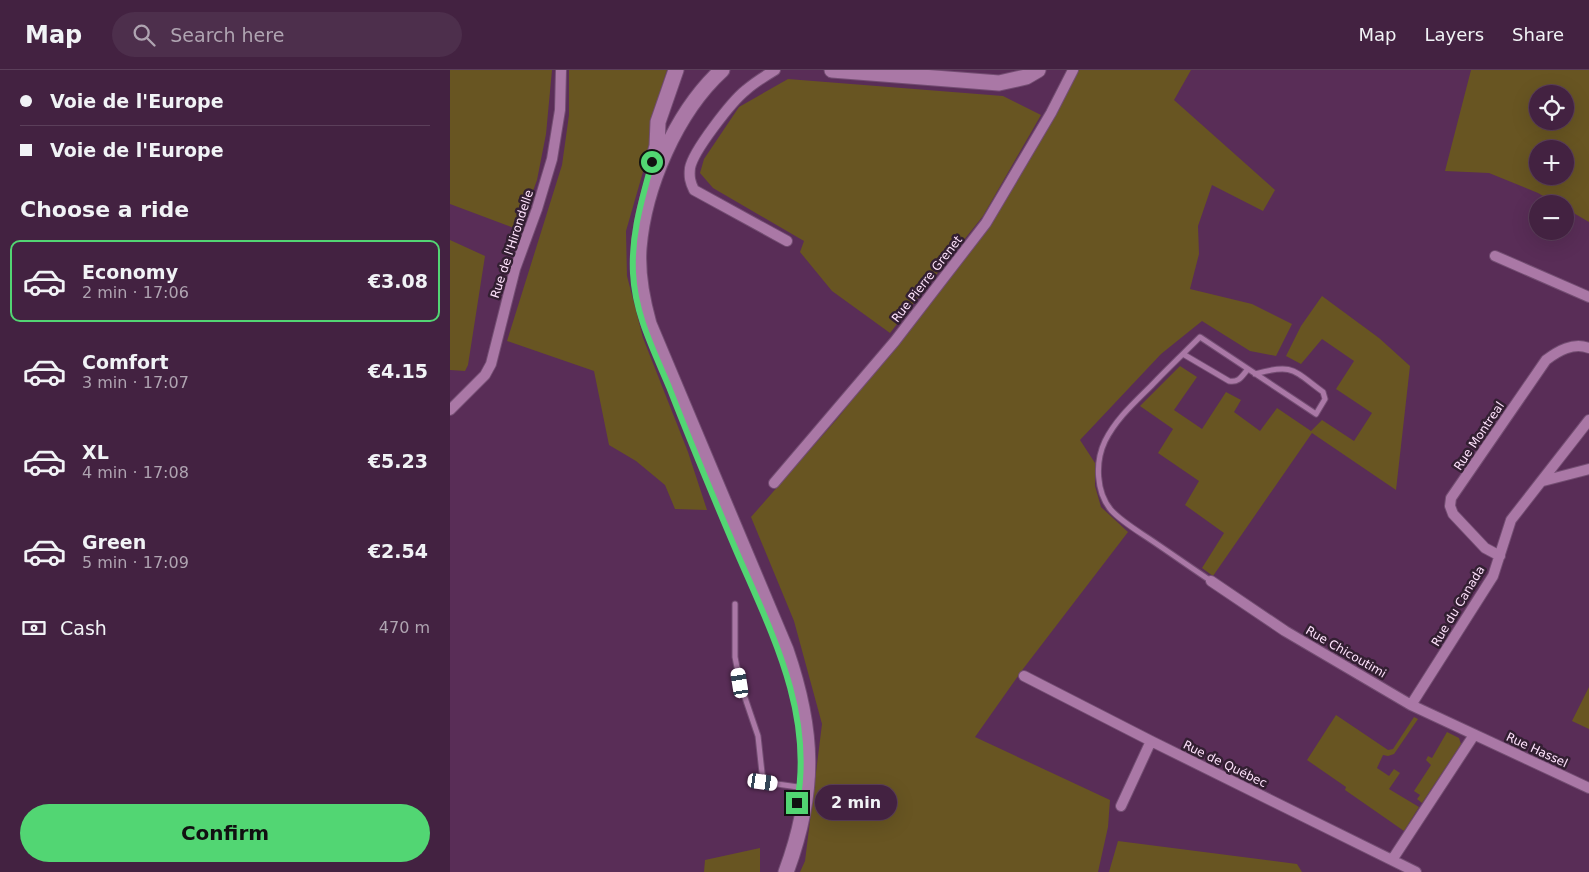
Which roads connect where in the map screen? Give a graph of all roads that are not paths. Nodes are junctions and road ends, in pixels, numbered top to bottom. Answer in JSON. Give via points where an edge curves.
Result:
{"nodes":[{"id":1,"x":561,"y":70,"type":"edge"},
{"id":2,"x":676,"y":70,"type":"edge"},
{"id":3,"x":712,"y":70,"type":"edge"},
{"id":4,"x":722,"y":70,"type":"edge"},
{"id":5,"x":775,"y":70,"type":"edge"},
{"id":6,"x":832,"y":70,"type":"edge"},
{"id":7,"x":942,"y":70,"type":"edge"},
{"id":8,"x":1020,"y":70,"type":"edge"},
{"id":9,"x":1038,"y":70,"type":"edge"},
{"id":10,"x":1072,"y":70,"type":"edge"},
{"id":11,"x":763,"y":74,"type":"edge"},
{"id":12,"x":648,"y":178,"type":"junction"},
{"id":13,"x":787,"y":241,"type":"dead end"},
{"id":14,"x":1495,"y":256,"type":"dead end"},
{"id":15,"x":1589,"y":297,"type":"edge"},
{"id":16,"x":1589,"y":348,"type":"edge"},
{"id":17,"x":1183,"y":354,"type":"junction"},
{"id":18,"x":1248,"y":369,"type":"junction"},
{"id":19,"x":1255,"y":374,"type":"junction"},
{"id":20,"x":450,"y":410,"type":"edge"},
{"id":21,"x":1589,"y":420,"type":"edge"},
{"id":22,"x":1589,"y":469,"type":"edge"},
{"id":23,"x":1543,"y":481,"type":"junction"},
{"id":24,"x":774,"y":483,"type":"dead end"},
{"id":25,"x":1500,"y":556,"type":"junction"},
{"id":26,"x":1211,"y":581,"type":"joint"},
{"id":27,"x":736,"y":604,"type":"dead end"},
{"id":28,"x":1024,"y":676,"type":"dead end"},
{"id":29,"x":1411,"y":705,"type":"junction"},
{"id":30,"x":1474,"y":735,"type":"junction"},
{"id":31,"x":1152,"y":742,"type":"junction"},
{"id":32,"x":804,"y":788,"type":"junction"},
{"id":33,"x":1589,"y":788,"type":"edge"},
{"id":34,"x":1121,"y":806,"type":"dead end"},
{"id":35,"x":1392,"y":860,"type":"junction"},
{"id":36,"x":777,"y":872,"type":"edge"},
{"id":37,"x":786,"y":872,"type":"edge"},
{"id":38,"x":1416,"y":872,"type":"edge"}],
"edges":[{"from":1,"to":20,"type":"street","name":"Rue de l'Hirondelle","via":[[560,110],[552,159],[515,269],[492,364]]},
{"from":2,"to":12,"type":"main road","via":[[658,122],[657,146]]},
{"from":3,"to":12,"type":"main road","via":[[678,114]]},
{"from":4,"to":32,"type":"main road","via":[[681,122],[665,152],[642,226],[639,277],[650,324],[798,684],[807,738]]},
{"from":5,"to":11,"type":"street"},
{"from":6,"to":9,"type":"main road","via":[[999,83],[1026,77]]},
{"from":7,"to":8,"type":"main road","via":[[1001,74]]},
{"from":10,"to":24,"type":"street","name":"Rue Pierre Grenet","via":[[1051,113],[986,223],[895,341]]},
{"from":11,"to":13,"type":"street","via":[[726,110],[690,166],[689,180],[694,190]]},
{"from":12,"to":32,"type":"main road","via":[[632,247],[637,307],[790,682],[800,735]]},
{"from":14,"to":15,"type":"street"},
{"from":16,"to":25,"type":"street","name":"Rue Montreal","via":[[1572,346],[1546,360],[1451,498],[1453,514],[1485,548]]},
{"from":17,"to":18,"type":"lane","via":[[1229,381],[1240,380]]},
{"from":17,"to":18,"type":"lane","via":[[1200,337]]},
{"from":17,"to":26,"type":"lane","via":[[1119,420],[1105,442],[1099,479],[1106,502],[1113,512]]},
{"from":18,"to":19,"type":"lane"},
{"from":19,"to":19,"type":"lane","via":[[1316,414],[1324,399],[1323,392],[1292,369]]},
{"from":21,"to":23,"type":"street","name":"Rue du Canada"},
{"from":22,"to":23,"type":"street"},
{"from":23,"to":25,"type":"street","name":"Rue du Canada","via":[[1511,520]]},
{"from":25,"to":29,"type":"street","name":"Rue du Canada","via":[[1493,576]]},
{"from":26,"to":29,"type":"street","name":"Rue Chicoutimi","via":[[1285,631]]},
{"from":27,"to":32,"type":"lane","via":[[735,657],[758,736],[763,782]]},
{"from":28,"to":31,"type":"street","name":"Rue de Québec"},
{"from":29,"to":30,"type":"street","name":"Rue Chicoutimi"},
{"from":30,"to":33,"type":"street","name":"Rue Hassel"},
{"from":30,"to":35,"type":"street"},
{"from":31,"to":34,"type":"street"},
{"from":31,"to":35,"type":"street","name":"Rue de Québec"},
{"from":32,"to":36,"type":"main road"},
{"from":32,"to":37,"type":"main road","via":[[802,821]]},
{"from":35,"to":38,"type":"street","name":"Rue de Québec"}]}
